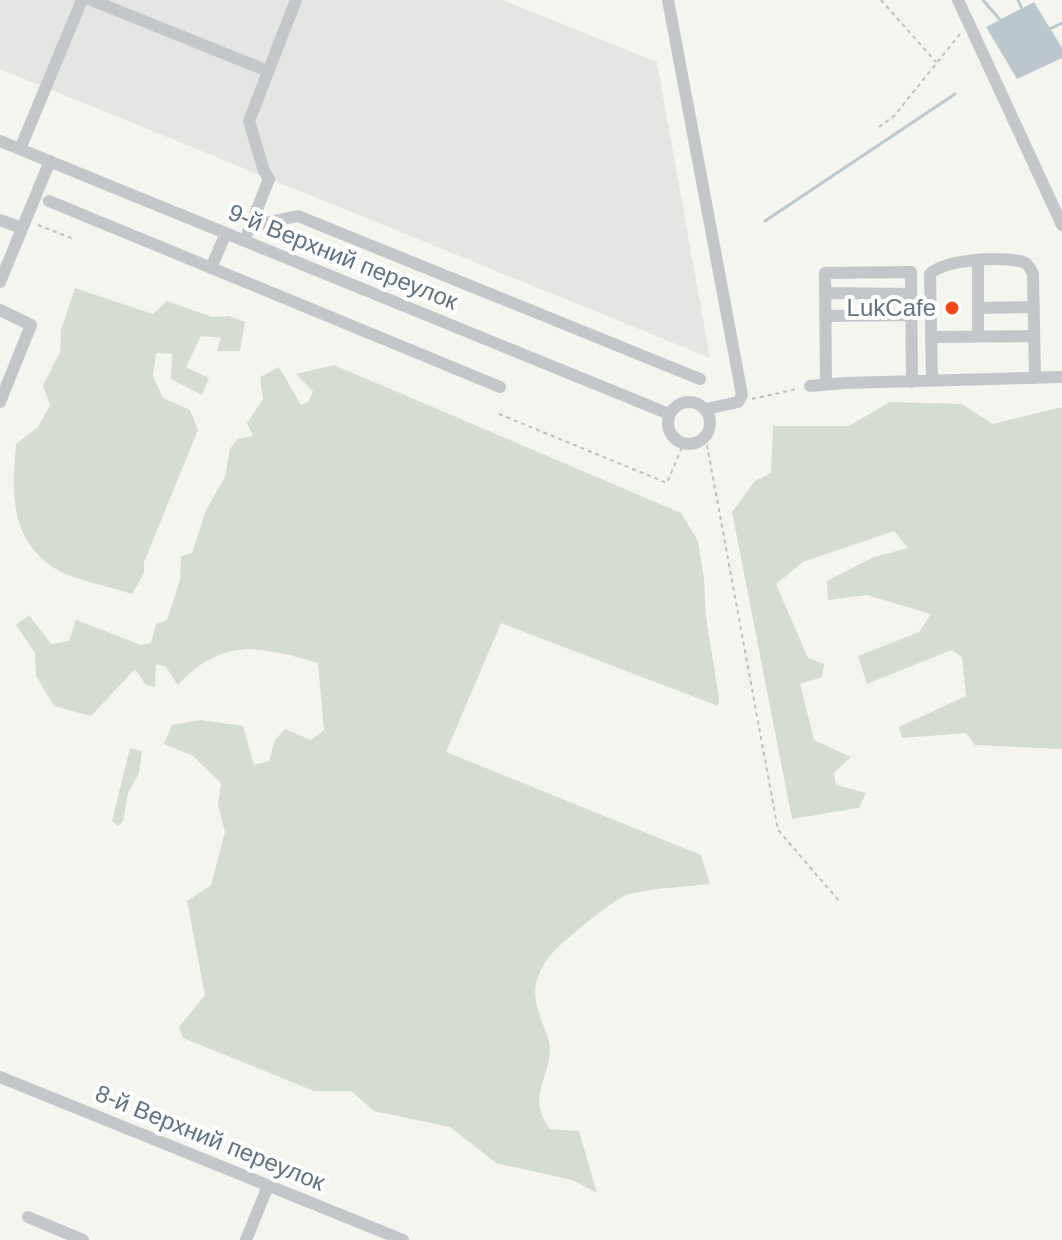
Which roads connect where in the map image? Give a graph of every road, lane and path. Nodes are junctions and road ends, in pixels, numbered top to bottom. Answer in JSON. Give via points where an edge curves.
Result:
{"nodes":[{"id":1,"x":82,"y":0,"type":"edge"},
{"id":2,"x":91,"y":0,"type":"edge"},
{"id":3,"x":296,"y":0,"type":"edge"},
{"id":4,"x":668,"y":0,"type":"edge"},
{"id":5,"x":881,"y":0,"type":"edge"},
{"id":6,"x":958,"y":0,"type":"edge"},
{"id":7,"x":969,"y":24,"type":"junction"},
{"id":8,"x":937,"y":63,"type":"junction"},
{"id":9,"x":268,"y":71,"type":"junction"},
{"id":10,"x":879,"y":127,"type":"dead end"},
{"id":11,"x":0,"y":141,"type":"edge"},
{"id":12,"x":20,"y":149,"type":"junction"},
{"id":13,"x":50,"y":161,"type":"junction"},
{"id":14,"x":49,"y":201,"type":"dead end"},
{"id":15,"x":0,"y":220,"type":"edge"},
{"id":16,"x":1062,"y":225,"type":"edge"},
{"id":17,"x":251,"y":226,"type":"junction"},
{"id":18,"x":22,"y":228,"type":"junction"},
{"id":19,"x":226,"y":233,"type":"junction"},
{"id":20,"x":245,"y":241,"type":"junction"},
{"id":21,"x":978,"y":261,"type":"junction"},
{"id":22,"x":211,"y":268,"type":"junction"},
{"id":23,"x":0,"y":282,"type":"edge"},
{"id":24,"x":825,"y":293,"type":"junction"},
{"id":25,"x":911,"y":294,"type":"junction"},
{"id":26,"x":1034,"y":307,"type":"junction"},
{"id":27,"x":978,"y":308,"type":"junction"},
{"id":28,"x":0,"y":310,"type":"edge"},
{"id":29,"x":911,"y":315,"type":"junction"},
{"id":30,"x":825,"y":316,"type":"junction"},
{"id":31,"x":1034,"y":336,"type":"junction"},
{"id":32,"x":931,"y":337,"type":"junction"},
{"id":33,"x":978,"y":337,"type":"junction"},
{"id":34,"x":1062,"y":377,"type":"edge"},
{"id":35,"x":1035,"y":378,"type":"junction"},
{"id":36,"x":700,"y":379,"type":"dead end"},
{"id":37,"x":932,"y":381,"type":"junction"},
{"id":38,"x":912,"y":382,"type":"junction"},
{"id":39,"x":826,"y":384,"type":"junction"},
{"id":40,"x":810,"y":386,"type":"joint"},
{"id":41,"x":500,"y":387,"type":"dead end"},
{"id":42,"x":741,"y":400,"type":"junction"},
{"id":43,"x":0,"y":402,"type":"edge"},
{"id":44,"x":706,"y":409,"type":"junction"},
{"id":45,"x":499,"y":414,"type":"dead end"},
{"id":46,"x":669,"y":414,"type":"junction"},
{"id":47,"x":707,"y":445,"type":"dead end"},
{"id":48,"x":682,"y":447,"type":"dead end"},
{"id":49,"x":840,"y":902,"type":"dead end"},
{"id":50,"x":0,"y":1077,"type":"edge"},
{"id":51,"x":268,"y":1186,"type":"junction"},
{"id":52,"x":28,"y":1217,"type":"dead end"},
{"id":53,"x":376,"y":1234,"type":"edge"},
{"id":54,"x":83,"y":1240,"type":"edge"},
{"id":55,"x":246,"y":1240,"type":"edge"},
{"id":56,"x":403,"y":1240,"type":"edge"}],
"edges":[{"from":1,"to":12,"type":"street"},
{"from":2,"to":9,"type":"street"},
{"from":3,"to":9,"type":"street"},
{"from":4,"to":42,"type":"street"},
{"from":5,"to":8,"type":"path"},
{"from":6,"to":7,"type":"street"},
{"from":7,"to":8,"type":"path"},
{"from":7,"to":16,"type":"street"},
{"from":8,"to":10,"type":"path"},
{"from":9,"to":17,"type":"street","via":[[249,121],[269,179]]},
{"from":11,"to":12,"type":"street","name":"9-й Верхний переулок"},
{"from":12,"to":13,"type":"street","name":"9-й Верхний переулок"},
{"from":13,"to":18,"type":"street"},
{"from":13,"to":19,"type":"street","name":"9-й Верхний переулок"},
{"from":14,"to":22,"type":"street"},
{"from":15,"to":18,"type":"street"},
{"from":17,"to":20,"type":"street"},
{"from":17,"to":36,"type":"street","via":[[298,216]]},
{"from":18,"to":23,"type":"street"},
{"from":19,"to":20,"type":"street","name":"9-й Верхний переулок"},
{"from":19,"to":22,"type":"street"},
{"from":20,"to":46,"type":"street","name":"9-й Верхний переулок"},
{"from":21,"to":26,"type":"street","via":[[1029,265]]},
{"from":21,"to":27,"type":"street"},
{"from":21,"to":32,"type":"street","via":[[950,262],[930,274]]},
{"from":22,"to":41,"type":"street"},
{"from":24,"to":25,"type":"street"},
{"from":24,"to":25,"type":"street","via":[[825,273],[911,272]]},
{"from":24,"to":30,"type":"street"},
{"from":25,"to":29,"type":"street"},
{"from":26,"to":27,"type":"street"},
{"from":26,"to":31,"type":"street"},
{"from":27,"to":33,"type":"street"},
{"from":28,"to":43,"type":"street","via":[[31,325]]},
{"from":29,"to":30,"type":"street"},
{"from":29,"to":38,"type":"street"},
{"from":30,"to":39,"type":"street"},
{"from":31,"to":33,"type":"street"},
{"from":31,"to":35,"type":"street"},
{"from":32,"to":33,"type":"street"},
{"from":32,"to":37,"type":"street"},
{"from":34,"to":35,"type":"street"},
{"from":35,"to":37,"type":"street"},
{"from":37,"to":38,"type":"street"},
{"from":38,"to":39,"type":"street"},
{"from":39,"to":40,"type":"street"},
{"from":40,"to":42,"type":"path"},
{"from":42,"to":44,"type":"street"},
{"from":44,"to":46,"type":"street","via":[[700,403],[682,402]]},
{"from":44,"to":46,"type":"street","via":[[711,426],[701,441],[692,444],[675,439]]},
{"from":45,"to":48,"type":"path","via":[[667,483]]},
{"from":47,"to":49,"type":"path","via":[[778,830]]},
{"from":50,"to":51,"type":"street","name":"8-й Верхний переулок"},
{"from":51,"to":53,"type":"street","name":"8-й Верхний переулок"},
{"from":51,"to":55,"type":"street"},
{"from":52,"to":54,"type":"street"},
{"from":53,"to":56,"type":"street","name":"8-й Верхний переулок"}]}
